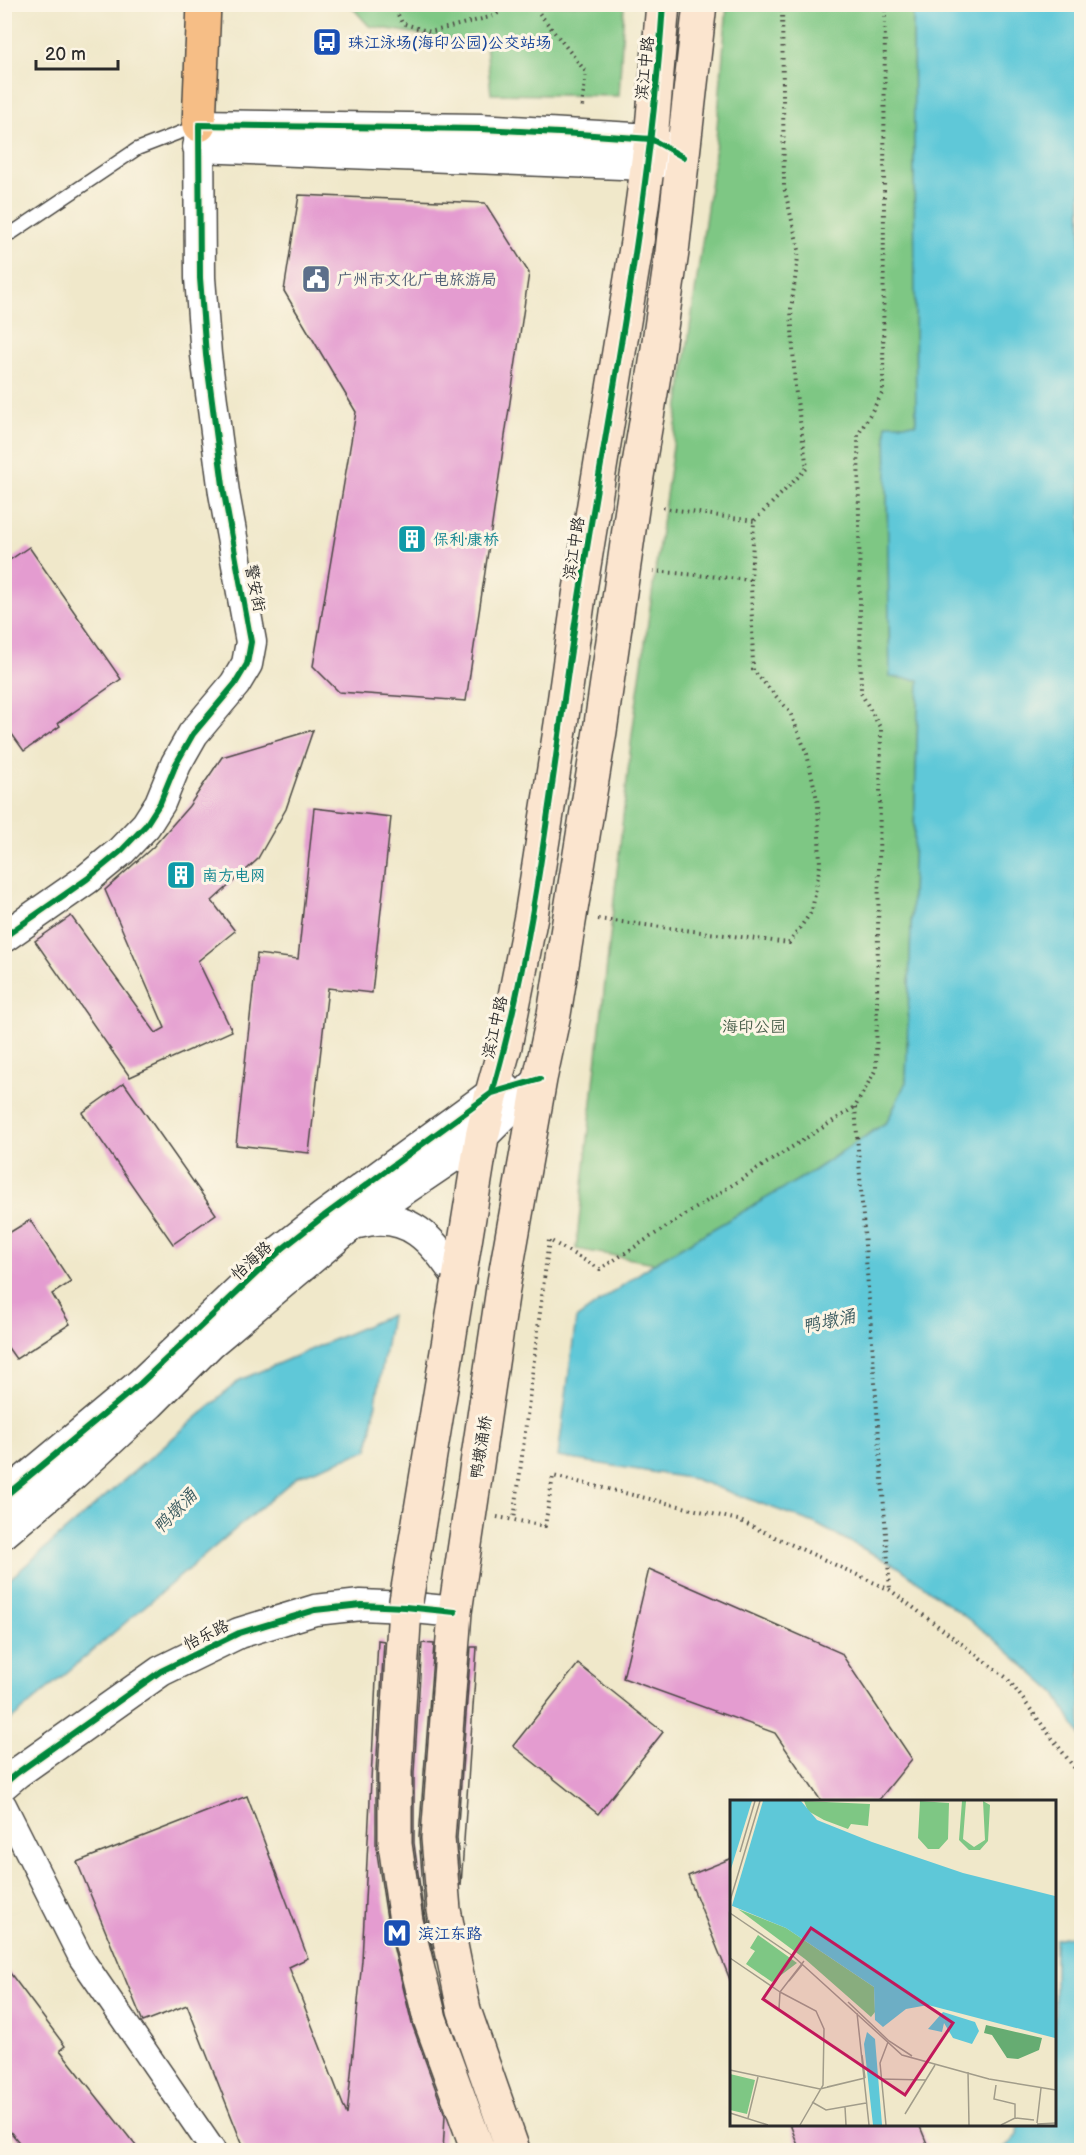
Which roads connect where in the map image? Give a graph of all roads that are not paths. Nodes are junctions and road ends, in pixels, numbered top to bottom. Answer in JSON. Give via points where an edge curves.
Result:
{"nodes":[{"id":1,"x":204,"y":4,"type":"edge"},
{"id":2,"x":663,"y":4,"type":"edge"},
{"id":3,"x":700,"y":4,"type":"edge"},
{"id":4,"x":199,"y":136,"type":"junction"},
{"id":5,"x":649,"y":152,"type":"junction"},
{"id":6,"x":683,"y":158,"type":"junction"},
{"id":7,"x":12,"y":233,"type":"dead end"},
{"id":8,"x":4,"y":937,"type":"edge"},
{"id":9,"x":540,"y":1079,"type":"junction"},
{"id":10,"x":492,"y":1093,"type":"junction"},
{"id":11,"x":483,"y":1137,"type":"junction"},
{"id":12,"x":352,"y":1225,"type":"junction"},
{"id":13,"x":459,"y":1279,"type":"junction"},
{"id":14,"x":4,"y":1497,"type":"edge"},
{"id":15,"x":4,"y":1533,"type":"edge"},
{"id":16,"x":405,"y":1606,"type":"junction"},
{"id":17,"x":455,"y":1612,"type":"junction"},
{"id":18,"x":4,"y":1784,"type":"edge"},
{"id":19,"x":4,"y":1805,"type":"edge"},
{"id":20,"x":213,"y":2151,"type":"edge"},
{"id":21,"x":478,"y":2151,"type":"edge"},
{"id":22,"x":513,"y":2151,"type":"edge"}],
"edges":[{"from":1,"to":4,"type":"highway"},
{"from":2,"to":5,"type":"main road","name":"滨江中路"},
{"from":3,"to":6,"type":"main road"},
{"from":4,"to":5,"type":"street"},
{"from":4,"to":5,"type":"street","via":[[480,129],[579,134]]},
{"from":4,"to":7,"type":"lane","via":[[137,149]]},
{"from":4,"to":8,"type":"street","name":"警安街","via":[[200,278],[206,355],[224,493],[251,642],[247,664],[193,734],[146,825],[87,879]]},
{"from":5,"to":6,"type":"street"},
{"from":5,"to":10,"type":"main road","name":"滨江中路","via":[[531,916]]},
{"from":6,"to":9,"type":"main road","via":[[600,731]]},
{"from":9,"to":10,"type":"street","name":"怡海路"},
{"from":9,"to":11,"type":"street"},
{"from":9,"to":17,"type":"main road","name":"鸭墩涌桥","via":[[504,1282]]},
{"from":10,"to":11,"type":"main road","name":"滨江中路"},
{"from":10,"to":14,"type":"street","name":"怡海路","via":[[282,1249],[141,1383]]},
{"from":11,"to":12,"type":"street"},
{"from":11,"to":13,"type":"main road","name":"滨江中路"},
{"from":12,"to":13,"type":"street","via":[[369,1220],[394,1221],[419,1231],[440,1250]]},
{"from":12,"to":15,"type":"street","via":[[211,1343],[81,1468]]},
{"from":13,"to":16,"type":"main road","bridge":true},
{"from":16,"to":17,"type":"street","name":"怡乐路"},
{"from":16,"to":18,"type":"street","name":"怡乐路","via":[[315,1610],[239,1633],[161,1671]]},
{"from":16,"to":21,"type":"main road","via":[[394,1772],[395,1844],[405,1920],[430,2019]]},
{"from":17,"to":22,"type":"main road","via":[[438,1838],[444,1910],[465,2010]]},
{"from":19,"to":20,"type":"street","via":[[81,1959]]}]}
